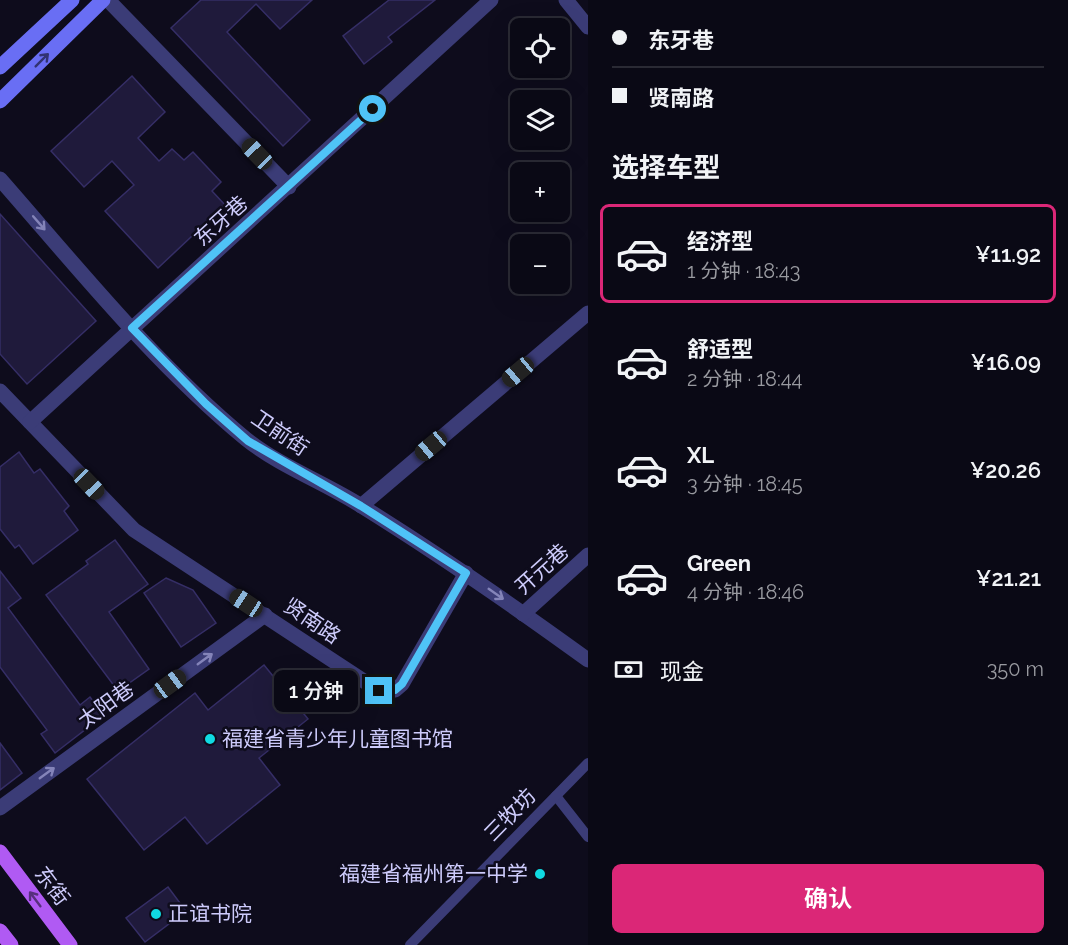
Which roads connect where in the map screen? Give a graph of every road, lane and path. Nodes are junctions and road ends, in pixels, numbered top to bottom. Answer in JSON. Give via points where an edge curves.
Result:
{"nodes":[{"id":1,"x":72,"y":0,"type":"edge"},
{"id":2,"x":103,"y":0,"type":"edge"},
{"id":3,"x":108,"y":0,"type":"edge"},
{"id":4,"x":491,"y":0,"type":"edge"},
{"id":5,"x":566,"y":0,"type":"edge"},
{"id":6,"x":588,"y":27,"type":"edge"},
{"id":7,"x":0,"y":67,"type":"edge"},
{"id":8,"x":0,"y":101,"type":"edge"},
{"id":9,"x":0,"y":179,"type":"edge"},
{"id":10,"x":289,"y":187,"type":"junction"},
{"id":11,"x":588,"y":313,"type":"edge"},
{"id":12,"x":132,"y":328,"type":"junction"},
{"id":13,"x":0,"y":391,"type":"edge"},
{"id":14,"x":30,"y":422,"type":"junction"},
{"id":15,"x":361,"y":506,"type":"junction"},
{"id":16,"x":588,"y":555,"type":"edge"},
{"id":17,"x":466,"y":573,"type":"junction"},
{"id":18,"x":523,"y":614,"type":"junction"},
{"id":19,"x":265,"y":615,"type":"junction"},
{"id":20,"x":588,"y":660,"type":"edge"},
{"id":21,"x":588,"y":763,"type":"edge"},
{"id":22,"x":556,"y":796,"type":"junction"},
{"id":23,"x":0,"y":808,"type":"edge"},
{"id":24,"x":588,"y":837,"type":"edge"},
{"id":25,"x":0,"y":852,"type":"edge"},
{"id":26,"x":0,"y":931,"type":"edge"},
{"id":27,"x":11,"y":945,"type":"edge"},
{"id":28,"x":70,"y":945,"type":"edge"},
{"id":29,"x":410,"y":945,"type":"edge"}],
"edges":[{"from":1,"to":7,"type":"main road"},
{"from":8,"to":2,"type":"main road","one_way":true},
{"from":3,"to":10,"type":"street"},
{"from":4,"to":10,"type":"street","name":"东牙巷"},
{"from":5,"to":6,"type":"street"},
{"from":9,"to":12,"type":"street","name":"卫前街","one_way":true},
{"from":10,"to":12,"type":"street","name":"东牙巷"},
{"from":11,"to":15,"type":"street"},
{"from":12,"to":14,"type":"street","name":"东牙巷"},
{"from":12,"to":15,"type":"street","name":"卫前街","via":[[248,441]]},
{"from":13,"to":14,"type":"street","name":"贤南路"},
{"from":14,"to":19,"type":"street","name":"贤南路","via":[[134,530]]},
{"from":15,"to":17,"type":"street","name":"卫前街"},
{"from":16,"to":18,"type":"street","name":"开元巷"},
{"from":17,"to":18,"type":"street","name":"卫前街","one_way":true},
{"from":17,"to":19,"type":"street","name":"贤南路","via":[[395,690],[379,691]]},
{"from":18,"to":20,"type":"street","name":"卫前街"},
{"from":23,"to":19,"type":"street","name":"太阳巷","one_way":true},
{"from":21,"to":22,"type":"lane","name":"三牧坊"},
{"from":22,"to":24,"type":"lane"},
{"from":22,"to":29,"type":"lane","name":"三牧坊"},
{"from":28,"to":25,"type":"main road","name":"东街","one_way":true},
{"from":26,"to":27,"type":"main road"}]}
